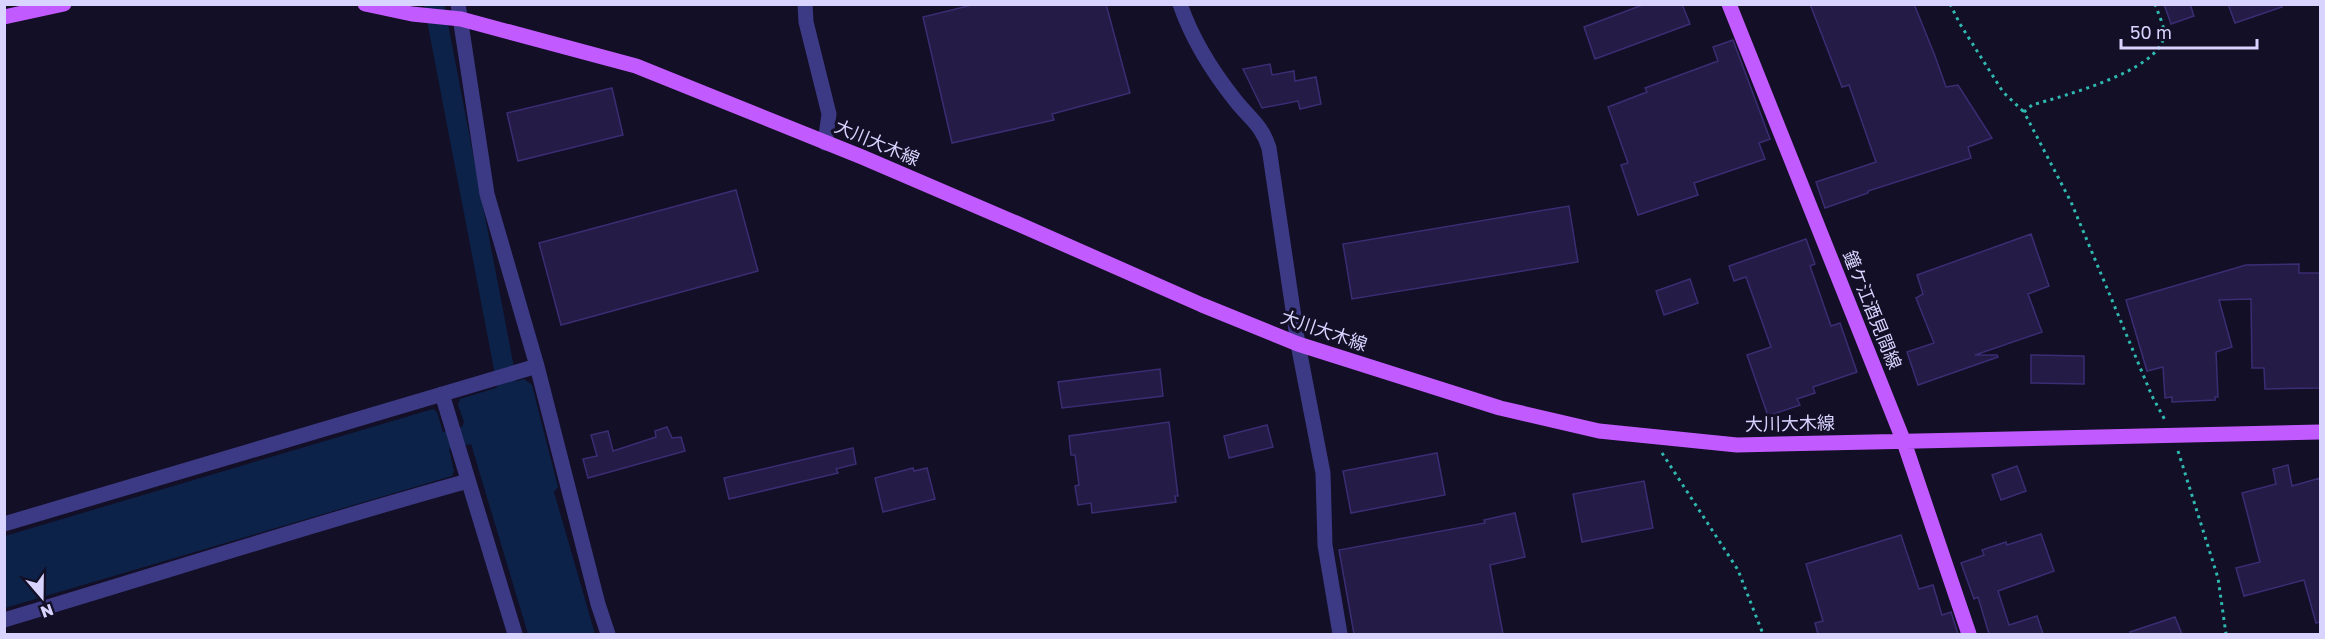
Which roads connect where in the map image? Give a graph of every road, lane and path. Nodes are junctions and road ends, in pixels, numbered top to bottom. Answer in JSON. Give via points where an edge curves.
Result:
{"nodes":[{"id":1,"x":64,"y":4,"type":"edge"},
{"id":2,"x":365,"y":4,"type":"edge"},
{"id":3,"x":805,"y":4,"type":"edge"},
{"id":4,"x":1180,"y":4,"type":"edge"},
{"id":5,"x":1729,"y":4,"type":"edge"},
{"id":6,"x":1950,"y":4,"type":"edge"},
{"id":7,"x":2155,"y":4,"type":"edge"},
{"id":8,"x":457,"y":14,"type":"edge"},
{"id":9,"x":4,"y":18,"type":"edge"},
{"id":10,"x":2024,"y":112,"type":"junction"},
{"id":11,"x":825,"y":142,"type":"junction"},
{"id":12,"x":1298,"y":344,"type":"junction"},
{"id":13,"x":532,"y":368,"type":"junction"},
{"id":14,"x":443,"y":400,"type":"junction"},
{"id":15,"x":2320,"y":432,"type":"edge"},
{"id":16,"x":2172,"y":434,"type":"junction"},
{"id":17,"x":1652,"y":436,"type":"junction"},
{"id":18,"x":1905,"y":442,"type":"junction"},
{"id":19,"x":466,"y":476,"type":"junction"},
{"id":20,"x":4,"y":524,"type":"edge"},
{"id":21,"x":4,"y":620,"type":"edge"},
{"id":22,"x":515,"y":634,"type":"edge"},
{"id":23,"x":608,"y":634,"type":"edge"},
{"id":24,"x":1340,"y":634,"type":"edge"},
{"id":25,"x":1763,"y":634,"type":"edge"},
{"id":26,"x":1968,"y":634,"type":"edge"},
{"id":27,"x":2226,"y":634,"type":"edge"}],
"edges":[{"from":1,"to":9,"type":"main road"},
{"from":2,"to":8,"type":"main road","name":"大川大木線","via":[[412,14]]},
{"from":3,"to":11,"type":"street","via":[[829,114]]},
{"from":4,"to":12,"type":"street","via":[[1194,41],[1235,100],[1264,132]]},
{"from":5,"to":18,"type":"main road","name":"鐘ケ江酒見間線"},
{"from":6,"to":10,"type":"path","via":[[2003,92]]},
{"from":7,"to":10,"type":"path","via":[[2165,33],[2161,48],[2147,61],[2127,72],[2032,105]]},
{"from":8,"to":11,"type":"main road","name":"大川大木線","via":[[636,66]]},
{"from":8,"to":13,"type":"street","via":[[487,194]]},
{"from":10,"to":16,"type":"path","via":[[2071,202],[2152,396]]},
{"from":11,"to":12,"type":"main road","name":"大川大木線"},
{"from":12,"to":17,"type":"main road","name":"大川大木線","via":[[1500,408],[1599,432]]},
{"from":12,"to":24,"type":"street","via":[[1323,473],[1325,545]]},
{"from":13,"to":14,"type":"street","via":[[489,380]]},
{"from":13,"to":23,"type":"street"},
{"from":14,"to":19,"type":"street"},
{"from":14,"to":20,"type":"street"},
{"from":15,"to":16,"type":"main road","name":"大川大木線"},
{"from":16,"to":18,"type":"main road","name":"大川大木線"},
{"from":16,"to":27,"type":"path","via":[[2218,578]]},
{"from":17,"to":18,"type":"main road","name":"大川大木線","via":[[1737,445]]},
{"from":17,"to":25,"type":"path","via":[[1738,570]]},
{"from":18,"to":26,"type":"main road","name":"鐘ケ江酒見間線"},
{"from":19,"to":21,"type":"street"},
{"from":19,"to":22,"type":"street"}]}
